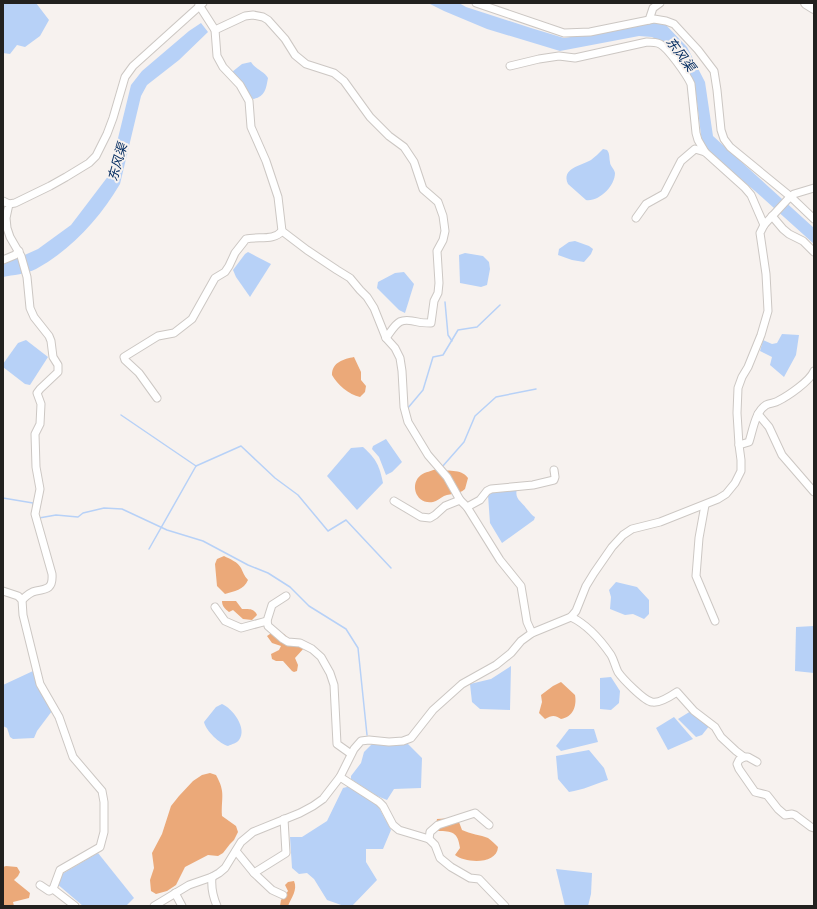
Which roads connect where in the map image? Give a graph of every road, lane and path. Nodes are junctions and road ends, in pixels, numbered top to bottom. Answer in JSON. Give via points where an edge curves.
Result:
{"nodes":[{"id":1,"x":476,"y":3,"type":"edge"},
{"id":2,"x":660,"y":3,"type":"edge"},
{"id":3,"x":806,"y":3,"type":"edge"},
{"id":4,"x":201,"y":4,"type":"edge"},
{"id":5,"x":814,"y":8,"type":"edge"},
{"id":6,"x":649,"y":20,"type":"junction"},
{"id":7,"x":215,"y":30,"type":"junction"},
{"id":8,"x":510,"y":66,"type":"dead end"},
{"id":9,"x":705,"y":152,"type":"junction"},
{"id":10,"x":814,"y":188,"type":"edge"},
{"id":11,"x":789,"y":198,"type":"junction"},
{"id":12,"x":6,"y":203,"type":"edge"},
{"id":13,"x":774,"y":214,"type":"junction"},
{"id":14,"x":636,"y":218,"type":"dead end"},
{"id":15,"x":814,"y":219,"type":"edge"},
{"id":16,"x":764,"y":225,"type":"junction"},
{"id":17,"x":282,"y":232,"type":"junction"},
{"id":18,"x":814,"y":252,"type":"edge"},
{"id":19,"x":20,"y":253,"type":"junction"},
{"id":20,"x":3,"y":260,"type":"edge"},
{"id":21,"x":386,"y":338,"type":"junction"},
{"id":22,"x":814,"y":371,"type":"edge"},
{"id":23,"x":157,"y":398,"type":"dead end"},
{"id":24,"x":758,"y":414,"type":"junction"},
{"id":25,"x":739,"y":445,"type":"junction"},
{"id":26,"x":554,"y":470,"type":"dead end"},
{"id":27,"x":814,"y":492,"type":"edge"},
{"id":28,"x":460,"y":500,"type":"junction"},
{"id":29,"x":394,"y":501,"type":"dead end"},
{"id":30,"x":705,"y":504,"type":"junction"},
{"id":31,"x":467,"y":507,"type":"junction"},
{"id":32,"x":3,"y":591,"type":"edge"},
{"id":33,"x":286,"y":596,"type":"dead end"},
{"id":34,"x":22,"y":600,"type":"junction"},
{"id":35,"x":215,"y":607,"type":"dead end"},
{"id":36,"x":571,"y":617,"type":"junction"},
{"id":37,"x":267,"y":621,"type":"junction"},
{"id":38,"x":715,"y":621,"type":"dead end"},
{"id":39,"x":532,"y":633,"type":"junction"},
{"id":40,"x":351,"y":754,"type":"junction"},
{"id":41,"x":744,"y":757,"type":"junction"},
{"id":42,"x":757,"y":762,"type":"dead end"},
{"id":43,"x":340,"y":777,"type":"junction"},
{"id":44,"x":284,"y":819,"type":"junction"},
{"id":45,"x":489,"y":825,"type":"dead end"},
{"id":46,"x":814,"y":828,"type":"edge"},
{"id":47,"x":429,"y":839,"type":"junction"},
{"id":48,"x":236,"y":851,"type":"junction"},
{"id":49,"x":254,"y":873,"type":"junction"},
{"id":50,"x":212,"y":877,"type":"junction"},
{"id":51,"x":40,"y":885,"type":"dead end"},
{"id":52,"x":53,"y":889,"type":"junction"},
{"id":53,"x":175,"y":893,"type":"junction"},
{"id":54,"x":283,"y":895,"type":"dead end"},
{"id":55,"x":75,"y":906,"type":"edge"},
{"id":56,"x":154,"y":906,"type":"edge"},
{"id":57,"x":182,"y":906,"type":"edge"},
{"id":58,"x":217,"y":906,"type":"edge"},
{"id":59,"x":506,"y":906,"type":"edge"}],
"edges":[{"from":1,"to":6,"type":"street","via":[[564,33],[590,32]]},
{"from":2,"to":6,"type":"street","via":[[653,8]]},
{"from":3,"to":5,"type":"highway"},
{"from":4,"to":7,"type":"street"},
{"from":4,"to":12,"type":"street","via":[[139,60],[125,78],[107,134],[96,156],[89,163],[50,186]]},
{"from":6,"to":11,"type":"street","via":[[674,24],[698,50],[714,71],[724,139]]},
{"from":7,"to":17,"type":"street","via":[[217,56],[249,101],[252,127],[278,197]]},
{"from":7,"to":21,"type":"street","via":[[245,16],[253,15],[268,20],[295,55],[306,64],[334,73],[344,81],[370,117],[404,147],[414,162],[423,189],[438,202],[445,231],[437,251],[439,283],[431,322],[426,324],[402,320]]},
{"from":8,"to":9,"type":"street","via":[[559,56],[575,58],[648,42],[658,43],[688,77],[696,133]]},
{"from":9,"to":14,"type":"street","via":[[695,149],[681,161],[664,194],[646,204]]},
{"from":9,"to":16,"type":"street","via":[[751,195]]},
{"from":10,"to":11,"type":"street"},
{"from":11,"to":13,"type":"street"},
{"from":11,"to":15,"type":"street"},
{"from":12,"to":19,"type":"street","via":[[7,228]]},
{"from":13,"to":16,"type":"street"},
{"from":13,"to":18,"type":"street","via":[[783,229],[803,241]]},
{"from":16,"to":25,"type":"street","via":[[760,233],[768,311],[761,335],[738,388]]},
{"from":17,"to":21,"type":"street","via":[[350,278],[374,308]]},
{"from":17,"to":23,"type":"street","via":[[268,238],[246,239],[224,272],[215,278],[192,319],[174,333],[158,336],[124,357]]},
{"from":19,"to":20,"type":"street"},
{"from":19,"to":34,"type":"street","via":[[27,277],[30,308],[49,336],[53,357],[59,369],[37,393],[41,404],[40,424],[35,434],[40,489],[36,517],[53,580],[49,587],[27,595]]},
{"from":21,"to":28,"type":"street","via":[[400,358],[404,407],[408,422],[428,455],[448,477]]},
{"from":22,"to":24,"type":"street","via":[[807,380],[778,402],[766,405]]},
{"from":24,"to":25,"type":"street","via":[[749,442]]},
{"from":24,"to":27,"type":"street","via":[[769,427],[782,455]]},
{"from":25,"to":30,"type":"street","via":[[741,471],[735,482],[726,494]]},
{"from":26,"to":31,"type":"street","via":[[554,480],[491,489],[480,500]]},
{"from":28,"to":29,"type":"street","via":[[446,506],[430,518],[420,517]]},
{"from":28,"to":31,"type":"street"},
{"from":30,"to":36,"type":"street","via":[[660,522],[632,529],[622,535],[594,572]]},
{"from":30,"to":38,"type":"street","via":[[698,538],[696,576]]},
{"from":31,"to":39,"type":"street","via":[[500,560],[521,586],[527,622]]},
{"from":32,"to":34,"type":"street"},
{"from":33,"to":37,"type":"street","via":[[272,606]]},
{"from":34,"to":52,"type":"street","via":[[23,615],[40,684],[59,717],[73,757],[102,791],[104,802],[104,832],[100,847],[60,870]]},
{"from":35,"to":37,"type":"street","via":[[225,621],[241,628]]},
{"from":36,"to":39,"type":"street"},
{"from":36,"to":41,"type":"street","via":[[588,627],[612,656],[617,671],[625,681],[647,700],[652,703],[658,702],[677,692]]},
{"from":37,"to":40,"type":"street","via":[[268,626],[283,639],[300,643],[321,657],[334,685],[337,744]]},
{"from":39,"to":40,"type":"street","via":[[496,665],[448,695],[411,738],[389,742],[362,741]]},
{"from":40,"to":43,"type":"street"},
{"from":41,"to":42,"type":"street"},
{"from":41,"to":46,"type":"street","via":[[737,764],[755,792],[767,795],[785,815],[795,815]]},
{"from":43,"to":44,"type":"street","via":[[323,799]]},
{"from":43,"to":47,"type":"street","via":[[379,802],[399,830]]},
{"from":44,"to":48,"type":"street","via":[[253,832],[241,842]]},
{"from":44,"to":49,"type":"street","via":[[286,853]]},
{"from":45,"to":47,"type":"street","via":[[475,813],[438,824],[430,832]]},
{"from":47,"to":59,"type":"street","via":[[435,845],[440,858],[470,878],[479,879]]},
{"from":48,"to":49,"type":"street"},
{"from":48,"to":50,"type":"street","via":[[225,868]]},
{"from":49,"to":54,"type":"street","via":[[272,890]]},
{"from":50,"to":53,"type":"street"},
{"from":50,"to":58,"type":"street"},
{"from":51,"to":52,"type":"street","via":[[49,891]]},
{"from":52,"to":55,"type":"street"},
{"from":53,"to":56,"type":"street"},
{"from":53,"to":57,"type":"street"}]}
